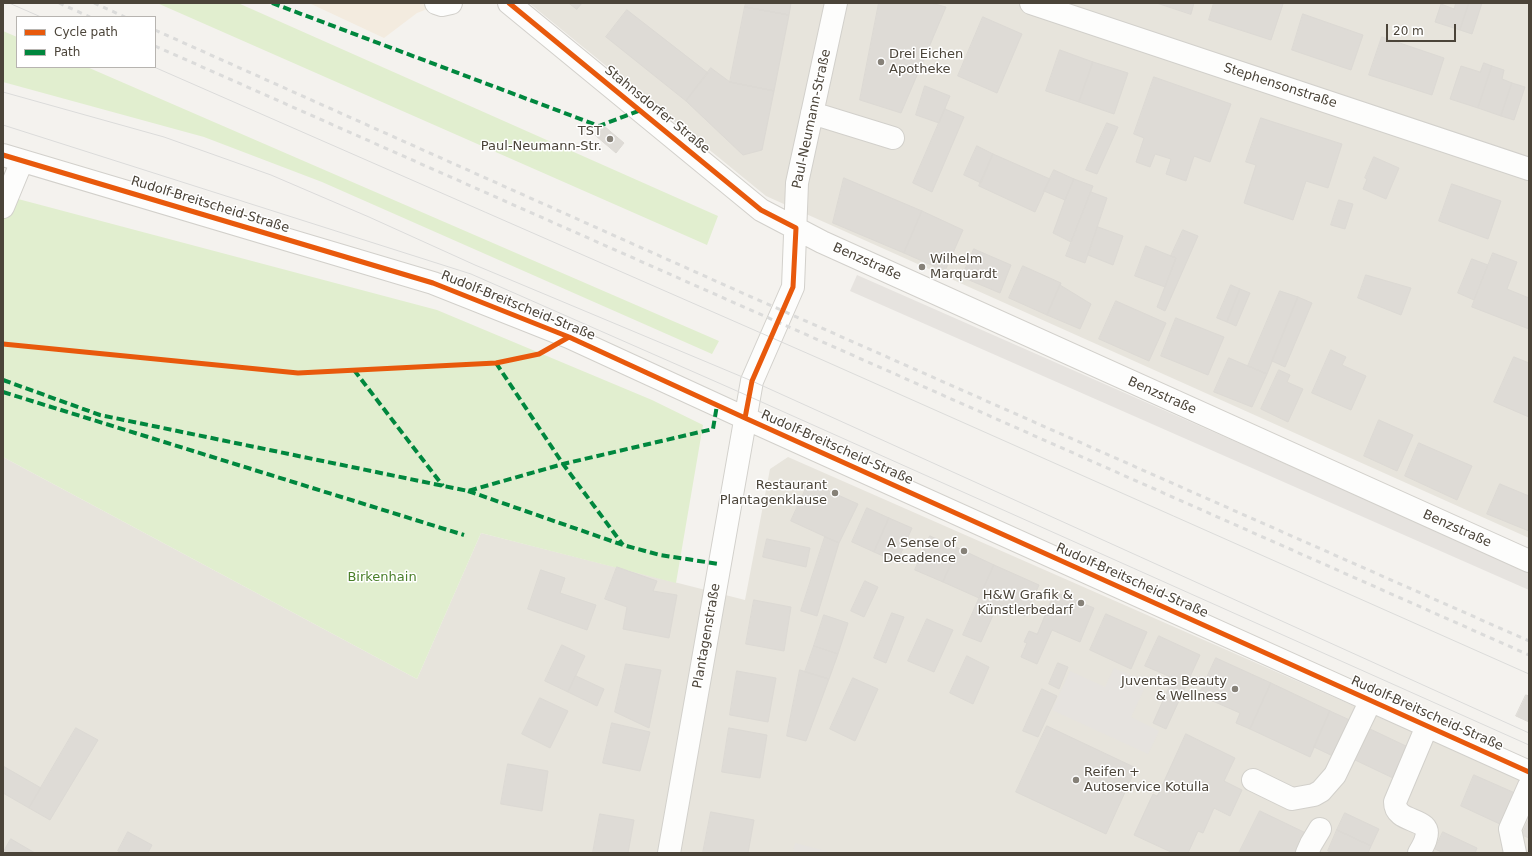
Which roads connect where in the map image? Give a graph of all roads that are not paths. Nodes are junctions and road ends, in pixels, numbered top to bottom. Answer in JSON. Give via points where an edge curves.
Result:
{"nodes":[{"id":1,"x":436,"y":3,"type":"edge"},
{"id":2,"x":451,"y":3,"type":"edge"},
{"id":3,"x":509,"y":3,"type":"edge"},
{"id":4,"x":836,"y":3,"type":"edge"},
{"id":5,"x":1031,"y":3,"type":"edge"},
{"id":6,"x":812,"y":113,"type":"junction"},
{"id":7,"x":893,"y":138,"type":"dead end"},
{"id":8,"x":12,"y":158,"type":"edge"},
{"id":9,"x":1529,"y":169,"type":"edge"},
{"id":10,"x":3,"y":207,"type":"edge"},
{"id":11,"x":796,"y":228,"type":"junction"},
{"id":12,"x":745,"y":418,"type":"junction"},
{"id":13,"x":1529,"y":561,"type":"edge"},
{"id":14,"x":1371,"y":700,"type":"junction"},
{"id":15,"x":1427,"y":726,"type":"junction"},
{"id":16,"x":1529,"y":772,"type":"edge"},
{"id":17,"x":1253,"y":780,"type":"dead end"},
{"id":18,"x":1529,"y":786,"type":"edge"},
{"id":19,"x":1320,"y":829,"type":"dead end"},
{"id":20,"x":668,"y":853,"type":"edge"},
{"id":21,"x":1307,"y":853,"type":"edge"},
{"id":22,"x":1419,"y":853,"type":"edge"},
{"id":23,"x":1515,"y":853,"type":"edge"}],
"edges":[{"from":1,"to":2,"type":"street"},
{"from":3,"to":11,"type":"street","name":"Stahnsdorfer Straße","via":[[761,210]]},
{"from":4,"to":6,"type":"street","name":"Paul-Neumann-Straße"},
{"from":5,"to":9,"type":"street","name":"Stephensonstraße"},
{"from":6,"to":7,"type":"street"},
{"from":6,"to":11,"type":"street","name":"Paul-Neumann-Straße","via":[[797,183]]},
{"from":8,"to":10,"type":"street"},
{"from":8,"to":12,"type":"street","name":"Rudolf-Breitscheid-Straße","via":[[433,283],[568,337]]},
{"from":11,"to":12,"type":"street","name":"Paul-Neumann-Straße","via":[[793,287],[752,381]]},
{"from":11,"to":13,"type":"street","name":"Benzstraße"},
{"from":12,"to":14,"type":"street","name":"Rudolf-Breitscheid-Straße"},
{"from":12,"to":20,"type":"street","name":"Plantagenstraße"},
{"from":14,"to":15,"type":"street","name":"Rudolf-Breitscheid-Straße"},
{"from":14,"to":17,"type":"street","via":[[1335,775],[1321,791],[1314,795],[1292,798]]},
{"from":15,"to":16,"type":"street","name":"Rudolf-Breitscheid-Straße"},
{"from":15,"to":22,"type":"street","via":[[1395,802],[1398,813],[1423,825],[1426,830],[1427,837]]},
{"from":18,"to":23,"type":"street","via":[[1510,828]]},
{"from":19,"to":21,"type":"street"}]}
